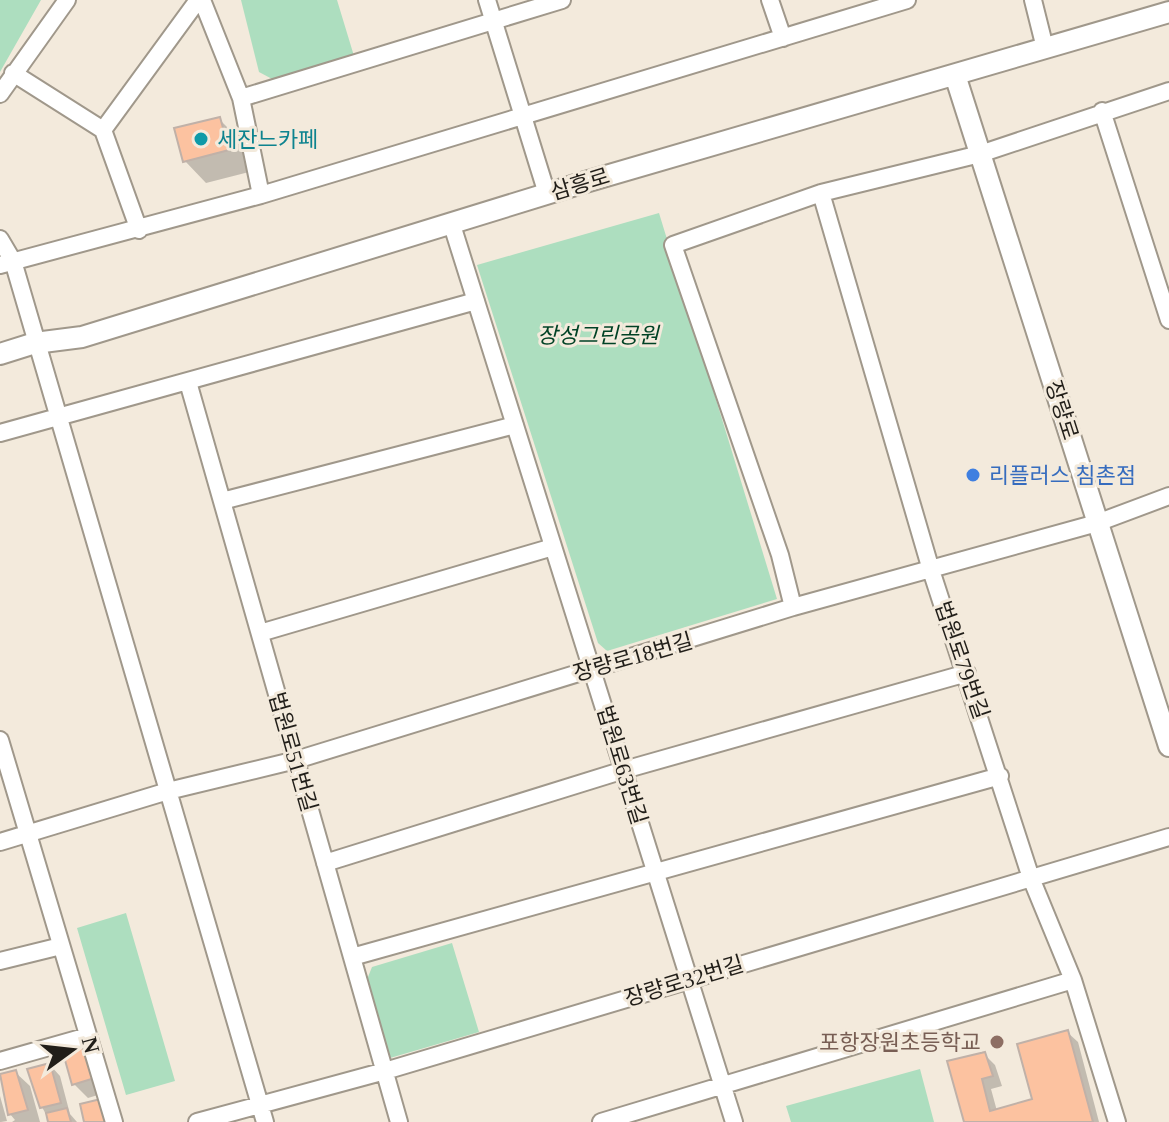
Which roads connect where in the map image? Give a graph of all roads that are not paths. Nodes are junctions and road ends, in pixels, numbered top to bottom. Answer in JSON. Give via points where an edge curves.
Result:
{"nodes":[{"id":1,"x":67,"y":0,"type":"edge"},
{"id":2,"x":200,"y":0,"type":"edge"},
{"id":3,"x":487,"y":0,"type":"edge"},
{"id":4,"x":562,"y":0,"type":"edge"},
{"id":5,"x":770,"y":0,"type":"edge"},
{"id":6,"x":907,"y":0,"type":"edge"},
{"id":7,"x":1033,"y":0,"type":"edge"},
{"id":8,"x":1165,"y":9,"type":"edge"},
{"id":9,"x":493,"y":21,"type":"junction"},
{"id":10,"x":783,"y":38,"type":"junction"},
{"id":11,"x":1045,"y":48,"type":"junction"},
{"id":12,"x":13,"y":73,"type":"junction"},
{"id":13,"x":955,"y":75,"type":"junction"},
{"id":14,"x":1169,"y":91,"type":"edge"},
{"id":15,"x":0,"y":94,"type":"edge"},
{"id":16,"x":241,"y":98,"type":"junction"},
{"id":17,"x":1102,"y":111,"type":"junction"},
{"id":18,"x":524,"y":116,"type":"junction"},
{"id":19,"x":103,"y":130,"type":"junction"},
{"id":20,"x":980,"y":154,"type":"junction"},
{"id":21,"x":821,"y":193,"type":"junction"},
{"id":22,"x":547,"y":194,"type":"junction"},
{"id":23,"x":261,"y":195,"type":"junction"},
{"id":24,"x":452,"y":225,"type":"junction"},
{"id":25,"x":139,"y":230,"type":"junction"},
{"id":26,"x":0,"y":239,"type":"edge"},
{"id":27,"x":6,"y":263,"type":"edge"},
{"id":28,"x":476,"y":301,"type":"junction"},
{"id":29,"x":1169,"y":320,"type":"edge"},
{"id":30,"x":35,"y":343,"type":"junction"},
{"id":31,"x":0,"y":354,"type":"edge"},
{"id":32,"x":188,"y":382,"type":"junction"},
{"id":33,"x":58,"y":415,"type":"junction"},
{"id":34,"x":515,"y":425,"type":"junction"},
{"id":35,"x":0,"y":433,"type":"edge"},
{"id":36,"x":1169,"y":496,"type":"edge"},
{"id":37,"x":222,"y":501,"type":"junction"},
{"id":38,"x":1097,"y":523,"type":"junction"},
{"id":39,"x":553,"y":547,"type":"junction"},
{"id":40,"x":931,"y":570,"type":"junction"},
{"id":41,"x":793,"y":607,"type":"junction"},
{"id":42,"x":260,"y":633,"type":"junction"},
{"id":43,"x":592,"y":669,"type":"junction"},
{"id":44,"x":967,"y":673,"type":"junction"},
{"id":45,"x":0,"y":740,"type":"edge"},
{"id":46,"x":1169,"y":746,"type":"edge"},
{"id":47,"x":296,"y":760,"type":"junction"},
{"id":48,"x":624,"y":770,"type":"junction"},
{"id":49,"x":1000,"y":776,"type":"junction"},
{"id":50,"x":168,"y":791,"type":"junction"},
{"id":51,"x":28,"y":834,"type":"junction"},
{"id":52,"x":1169,"y":837,"type":"edge"},
{"id":53,"x":0,"y":842,"type":"edge"},
{"id":54,"x":325,"y":863,"type":"junction"},
{"id":55,"x":656,"y":873,"type":"junction"},
{"id":56,"x":1031,"y":878,"type":"junction"},
{"id":57,"x":61,"y":946,"type":"junction"},
{"id":58,"x":352,"y":957,"type":"junction"},
{"id":59,"x":0,"y":961,"type":"edge"},
{"id":60,"x":689,"y":979,"type":"junction"},
{"id":61,"x":1073,"y":980,"type":"junction"},
{"id":62,"x":88,"y":1036,"type":"junction"},
{"id":63,"x":0,"y":1061,"type":"edge"},
{"id":64,"x":385,"y":1071,"type":"junction"},
{"id":65,"x":723,"y":1085,"type":"junction"},
{"id":66,"x":260,"y":1104,"type":"junction"},
{"id":67,"x":114,"y":1122,"type":"edge"},
{"id":68,"x":197,"y":1122,"type":"edge"},
{"id":69,"x":265,"y":1122,"type":"edge"},
{"id":70,"x":399,"y":1122,"type":"edge"},
{"id":71,"x":601,"y":1122,"type":"edge"},
{"id":72,"x":734,"y":1122,"type":"edge"},
{"id":73,"x":1117,"y":1122,"type":"edge"}],
"edges":[{"from":1,"to":12,"type":"street"},
{"from":2,"to":16,"type":"street"},
{"from":2,"to":19,"type":"street"},
{"from":3,"to":9,"type":"street"},
{"from":4,"to":9,"type":"street"},
{"from":5,"to":10,"type":"street"},
{"from":6,"to":10,"type":"street"},
{"from":7,"to":11,"type":"street"},
{"from":8,"to":11,"type":"main road","name":"삼흥로"},
{"from":9,"to":16,"type":"street"},
{"from":9,"to":18,"type":"street"},
{"from":10,"to":18,"type":"street"},
{"from":11,"to":13,"type":"main road","name":"삼흥로"},
{"from":12,"to":15,"type":"street"},
{"from":12,"to":19,"type":"street"},
{"from":13,"to":20,"type":"main road","name":"장량로"},
{"from":13,"to":22,"type":"main road","name":"삼흥로"},
{"from":14,"to":17,"type":"street"},
{"from":16,"to":23,"type":"street"},
{"from":17,"to":20,"type":"street"},
{"from":17,"to":29,"type":"street"},
{"from":18,"to":22,"type":"street"},
{"from":18,"to":23,"type":"street"},
{"from":19,"to":25,"type":"street"},
{"from":20,"to":21,"type":"street"},
{"from":20,"to":38,"type":"main road","name":"장량로"},
{"from":21,"to":40,"type":"street","name":"법원로79번길"},
{"from":21,"to":41,"type":"street","via":[[673,245],[780,555]]},
{"from":22,"to":24,"type":"main road","name":"삼흥로"},
{"from":23,"to":25,"type":"street"},
{"from":24,"to":28,"type":"street","name":"법원로63번길"},
{"from":24,"to":30,"type":"main road","name":"삼흥로","via":[[82,337]]},
{"from":25,"to":27,"type":"street"},
{"from":26,"to":27,"type":"street"},
{"from":27,"to":30,"type":"street"},
{"from":28,"to":32,"type":"street"},
{"from":28,"to":34,"type":"street","name":"법원로63번길"},
{"from":30,"to":31,"type":"main road","name":"삼흥로"},
{"from":30,"to":33,"type":"street"},
{"from":32,"to":33,"type":"street"},
{"from":32,"to":37,"type":"street","name":"법원로51번길"},
{"from":33,"to":35,"type":"street"},
{"from":33,"to":50,"type":"street"},
{"from":34,"to":37,"type":"street"},
{"from":34,"to":39,"type":"street","name":"법원로63번길"},
{"from":36,"to":38,"type":"street","name":"장량로18번길"},
{"from":37,"to":42,"type":"street","name":"법원로51번길"},
{"from":38,"to":40,"type":"street","name":"장량로18번길"},
{"from":38,"to":46,"type":"main road","name":"장량로"},
{"from":39,"to":42,"type":"street"},
{"from":39,"to":43,"type":"street","name":"법원로63번길"},
{"from":40,"to":41,"type":"street","name":"장량로18번길"},
{"from":40,"to":44,"type":"street","name":"법원로79번길"},
{"from":41,"to":43,"type":"street","name":"장량로18번길"},
{"from":42,"to":47,"type":"street","name":"법원로51번길"},
{"from":43,"to":47,"type":"street","name":"장량로18번길"},
{"from":43,"to":48,"type":"street","name":"법원로63번길"},
{"from":44,"to":48,"type":"street"},
{"from":44,"to":49,"type":"street","name":"법원로79번길"},
{"from":45,"to":51,"type":"street"},
{"from":47,"to":50,"type":"street","name":"장량로18번길"},
{"from":47,"to":54,"type":"street","name":"법원로51번길"},
{"from":48,"to":54,"type":"street"},
{"from":48,"to":55,"type":"street","name":"법원로63번길"},
{"from":49,"to":55,"type":"street"},
{"from":49,"to":56,"type":"street","name":"법원로79번길"},
{"from":50,"to":51,"type":"street","name":"장량로18번길"},
{"from":50,"to":66,"type":"street"},
{"from":51,"to":53,"type":"street","name":"장량로18번길"},
{"from":51,"to":57,"type":"street"},
{"from":52,"to":56,"type":"street","name":"장량로32번길"},
{"from":54,"to":58,"type":"street","name":"법원로51번길"},
{"from":55,"to":58,"type":"street"},
{"from":55,"to":60,"type":"street","name":"법원로63번길"},
{"from":56,"to":60,"type":"street","name":"장량로32번길"},
{"from":56,"to":61,"type":"street","name":"법원로79번길"},
{"from":57,"to":59,"type":"street"},
{"from":57,"to":62,"type":"street"},
{"from":58,"to":64,"type":"street","name":"법원로51번길"},
{"from":60,"to":64,"type":"street","name":"장량로32번길"},
{"from":60,"to":65,"type":"street","name":"법원로63번길"},
{"from":61,"to":65,"type":"street"},
{"from":61,"to":73,"type":"street","name":"법원로79번길"},
{"from":62,"to":63,"type":"street"},
{"from":62,"to":67,"type":"street"},
{"from":64,"to":66,"type":"street","name":"장량로32번길"},
{"from":64,"to":70,"type":"street","name":"법원로51번길"},
{"from":65,"to":71,"type":"street"},
{"from":65,"to":72,"type":"street","name":"법원로63번길"},
{"from":66,"to":68,"type":"street","name":"장량로32번길"},
{"from":66,"to":69,"type":"street"}]}
